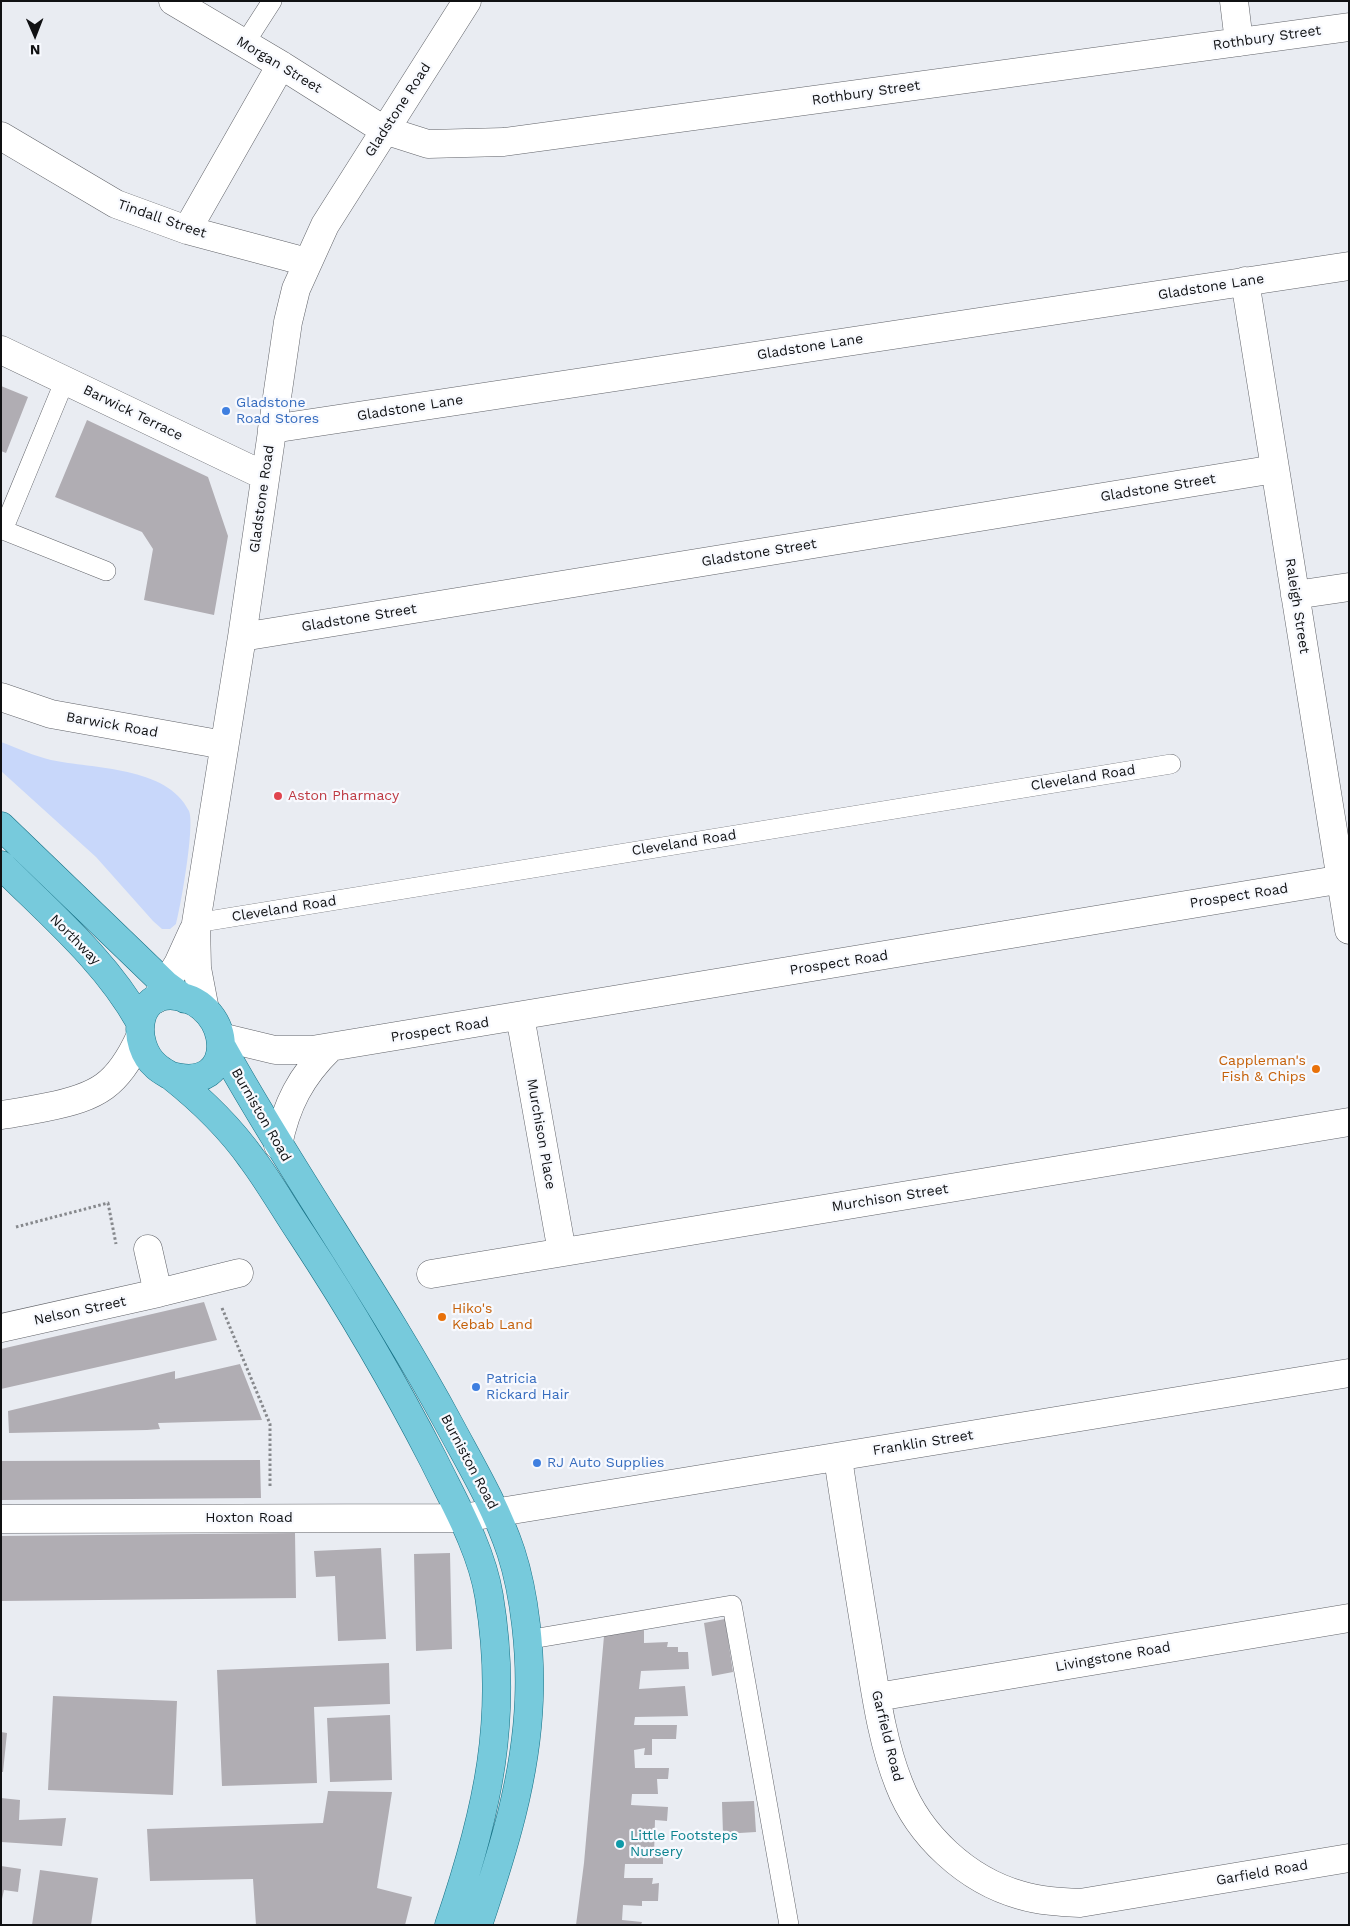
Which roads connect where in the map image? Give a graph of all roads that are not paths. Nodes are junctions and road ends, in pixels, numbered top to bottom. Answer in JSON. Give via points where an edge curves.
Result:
{"nodes":[{"id":1,"x":173,"y":1,"type":"edge"},
{"id":2,"x":272,"y":1,"type":"edge"},
{"id":3,"x":467,"y":1,"type":"edge"},
{"id":4,"x":1234,"y":1,"type":"edge"},
{"id":5,"x":1349,"y":27,"type":"edge"},
{"id":6,"x":1239,"y":42,"type":"junction"},
{"id":7,"x":245,"y":44,"type":"junction"},
{"id":8,"x":281,"y":65,"type":"junction"},
{"id":9,"x":384,"y":130,"type":"junction"},
{"id":10,"x":1,"y":136,"type":"edge"},
{"id":11,"x":187,"y":230,"type":"junction"},
{"id":12,"x":307,"y":262,"type":"junction"},
{"id":13,"x":1349,"y":266,"type":"edge"},
{"id":14,"x":1245,"y":282,"type":"junction"},
{"id":15,"x":1,"y":350,"type":"edge"},
{"id":16,"x":65,"y":380,"type":"junction"},
{"id":17,"x":272,"y":429,"type":"junction"},
{"id":18,"x":1275,"y":469,"type":"junction"},
{"id":19,"x":265,"y":476,"type":"junction"},
{"id":20,"x":106,"y":571,"type":"dead end"},
{"id":21,"x":1349,"y":586,"type":"edge"},
{"id":22,"x":1295,"y":595,"type":"junction"},
{"id":23,"x":242,"y":637,"type":"junction"},
{"id":24,"x":1,"y":697,"type":"edge"},
{"id":25,"x":224,"y":746,"type":"junction"},
{"id":26,"x":1171,"y":764,"type":"dead end"},
{"id":27,"x":1,"y":826,"type":"edge"},
{"id":28,"x":1,"y":865,"type":"edge"},
{"id":29,"x":1345,"y":878,"type":"edge"},
{"id":30,"x":196,"y":923,"type":"junction"},
{"id":31,"x":1349,"y":930,"type":"edge"},
{"id":32,"x":178,"y":998,"type":"junction"},
{"id":33,"x":520,"y":1016,"type":"junction"},
{"id":34,"x":140,"y":1030,"type":"junction"},
{"id":35,"x":330,"y":1048,"type":"junction"},
{"id":36,"x":226,"y":1052,"type":"junction"},
{"id":37,"x":169,"y":1075,"type":"junction"},
{"id":38,"x":1,"y":1115,"type":"edge"},
{"id":39,"x":1349,"y":1122,"type":"edge"},
{"id":40,"x":278,"y":1145,"type":"junction"},
{"id":41,"x":148,"y":1249,"type":"road end"},
{"id":42,"x":562,"y":1252,"type":"junction"},
{"id":43,"x":239,"y":1273,"type":"dead end"},
{"id":44,"x":431,"y":1274,"type":"dead end"},
{"id":45,"x":158,"y":1293,"type":"junction"},
{"id":46,"x":1,"y":1328,"type":"edge"},
{"id":47,"x":1349,"y":1373,"type":"edge"},
{"id":48,"x":838,"y":1458,"type":"junction"},
{"id":49,"x":497,"y":1514,"type":"junction"},
{"id":50,"x":463,"y":1518,"type":"junction"},
{"id":51,"x":1,"y":1520,"type":"edge"},
{"id":52,"x":1349,"y":1618,"type":"edge"},
{"id":53,"x":526,"y":1640,"type":"junction"},
{"id":54,"x":877,"y":1697,"type":"junction"},
{"id":55,"x":1349,"y":1858,"type":"edge"},
{"id":56,"x":449,"y":1925,"type":"edge"},
{"id":57,"x":478,"y":1925,"type":"edge"},
{"id":58,"x":789,"y":1925,"type":"edge"}],
"edges":[{"from":1,"to":7,"type":"street","name":"Morgan Street"},
{"from":2,"to":7,"type":"lane"},
{"from":3,"to":9,"type":"street","name":"Gladstone Road"},
{"from":4,"to":6,"type":"street"},
{"from":5,"to":6,"type":"street","name":"Rothbury Street"},
{"from":6,"to":9,"type":"street","name":"Rothbury Street","via":[[504,142],[428,144]]},
{"from":7,"to":8,"type":"street","name":"Morgan Street"},
{"from":8,"to":9,"type":"street","name":"Morgan Street"},
{"from":8,"to":11,"type":"street"},
{"from":9,"to":12,"type":"street","name":"Gladstone Road","via":[[325,225]]},
{"from":10,"to":11,"type":"street","name":"Tindall Street","via":[[116,204]]},
{"from":11,"to":12,"type":"street","name":"Tindall Street"},
{"from":12,"to":17,"type":"street","name":"Gladstone Road","via":[[296,288],[288,322]]},
{"from":13,"to":14,"type":"street","name":"Gladstone Lane"},
{"from":14,"to":17,"type":"street","name":"Gladstone Lane"},
{"from":14,"to":18,"type":"street","name":"Raleigh Street"},
{"from":15,"to":16,"type":"street","name":"Barwick Terrace"},
{"from":16,"to":19,"type":"street","name":"Barwick Terrace"},
{"from":16,"to":20,"type":"lane","via":[[3,530]]},
{"from":17,"to":19,"type":"street","name":"Gladstone Road"},
{"from":18,"to":22,"type":"street","name":"Raleigh Street"},
{"from":18,"to":23,"type":"street","name":"Gladstone Street"},
{"from":19,"to":23,"type":"street","name":"Gladstone Road"},
{"from":21,"to":22,"type":"street"},
{"from":22,"to":29,"type":"street","name":"Raleigh Street"},
{"from":23,"to":25,"type":"street","name":"Gladstone Road"},
{"from":24,"to":25,"type":"street","name":"Barwick Road","via":[[50,714]]},
{"from":25,"to":30,"type":"street","name":"Gladstone Road"},
{"from":26,"to":30,"type":"lane","name":"Cleveland Road"},
{"from":27,"to":32,"type":"main road"},
{"from":28,"to":34,"type":"main road","name":"Northway","via":[[105,970],[126,996]]},
{"from":29,"to":31,"type":"street","name":"Raleigh Street"},
{"from":29,"to":33,"type":"street","name":"Prospect Road"},
{"from":30,"to":32,"type":"street","name":"Gladstone Road"},
{"from":30,"to":32,"type":"street","name":"Gladstone Road","via":[[197,968]]},
{"from":32,"to":34,"type":"main road","via":[[143,1013]]},
{"from":32,"to":36,"type":"main road","via":[[218,1027]]},
{"from":33,"to":35,"type":"street","name":"Prospect Road"},
{"from":33,"to":42,"type":"street","name":"Murchison Place"},
{"from":34,"to":37,"type":"main road","via":[[146,1054]]},
{"from":34,"to":38,"type":"street","via":[[131,1057],[118,1075],[94,1094],[79,1101]]},
{"from":35,"to":36,"type":"street","name":"Prospect Road"},
{"from":35,"to":40,"type":"street","via":[[293,1094],[283,1119]]},
{"from":36,"to":37,"type":"main road","via":[[204,1076],[182,1079]]},
{"from":36,"to":40,"type":"main road","name":"Burniston Road"},
{"from":37,"to":50,"type":"main road","name":"Burniston Road","via":[[210,1111],[251,1158],[350,1309],[406,1407]]},
{"from":39,"to":42,"type":"street","name":"Murchison Street"},
{"from":40,"to":49,"type":"main road","name":"Burniston Road","via":[[371,1288]]},
{"from":41,"to":45,"type":"street"},
{"from":42,"to":44,"type":"street","name":"Murchison Street"},
{"from":43,"to":45,"type":"street","name":"Nelson Street"},
{"from":45,"to":46,"type":"street","name":"Nelson Street"},
{"from":47,"to":48,"type":"street","name":"Franklin Street"},
{"from":48,"to":49,"type":"street","name":"Franklin Street"},
{"from":48,"to":54,"type":"street","name":"Garfield Road"},
{"from":49,"to":50,"type":"street","name":"Hoxton Road"},
{"from":49,"to":53,"type":"main road","name":"Burniston Road","via":[[520,1587]]},
{"from":50,"to":51,"type":"street","name":"Hoxton Road"},
{"from":50,"to":56,"type":"main road","name":"Burniston Road","via":[[488,1593],[498,1698],[486,1801]]},
{"from":52,"to":54,"type":"street","name":"Livingstone Road"},
{"from":53,"to":57,"type":"main road","name":"Burniston Road","via":[[530,1697],[526,1752],[515,1806]]},
{"from":53,"to":58,"type":"lane","via":[[732,1605]]},
{"from":54,"to":55,"type":"street","name":"Garfield Road","via":[[899,1785],[924,1830],[965,1869],[1020,1895],[1080,1903]]}]}
